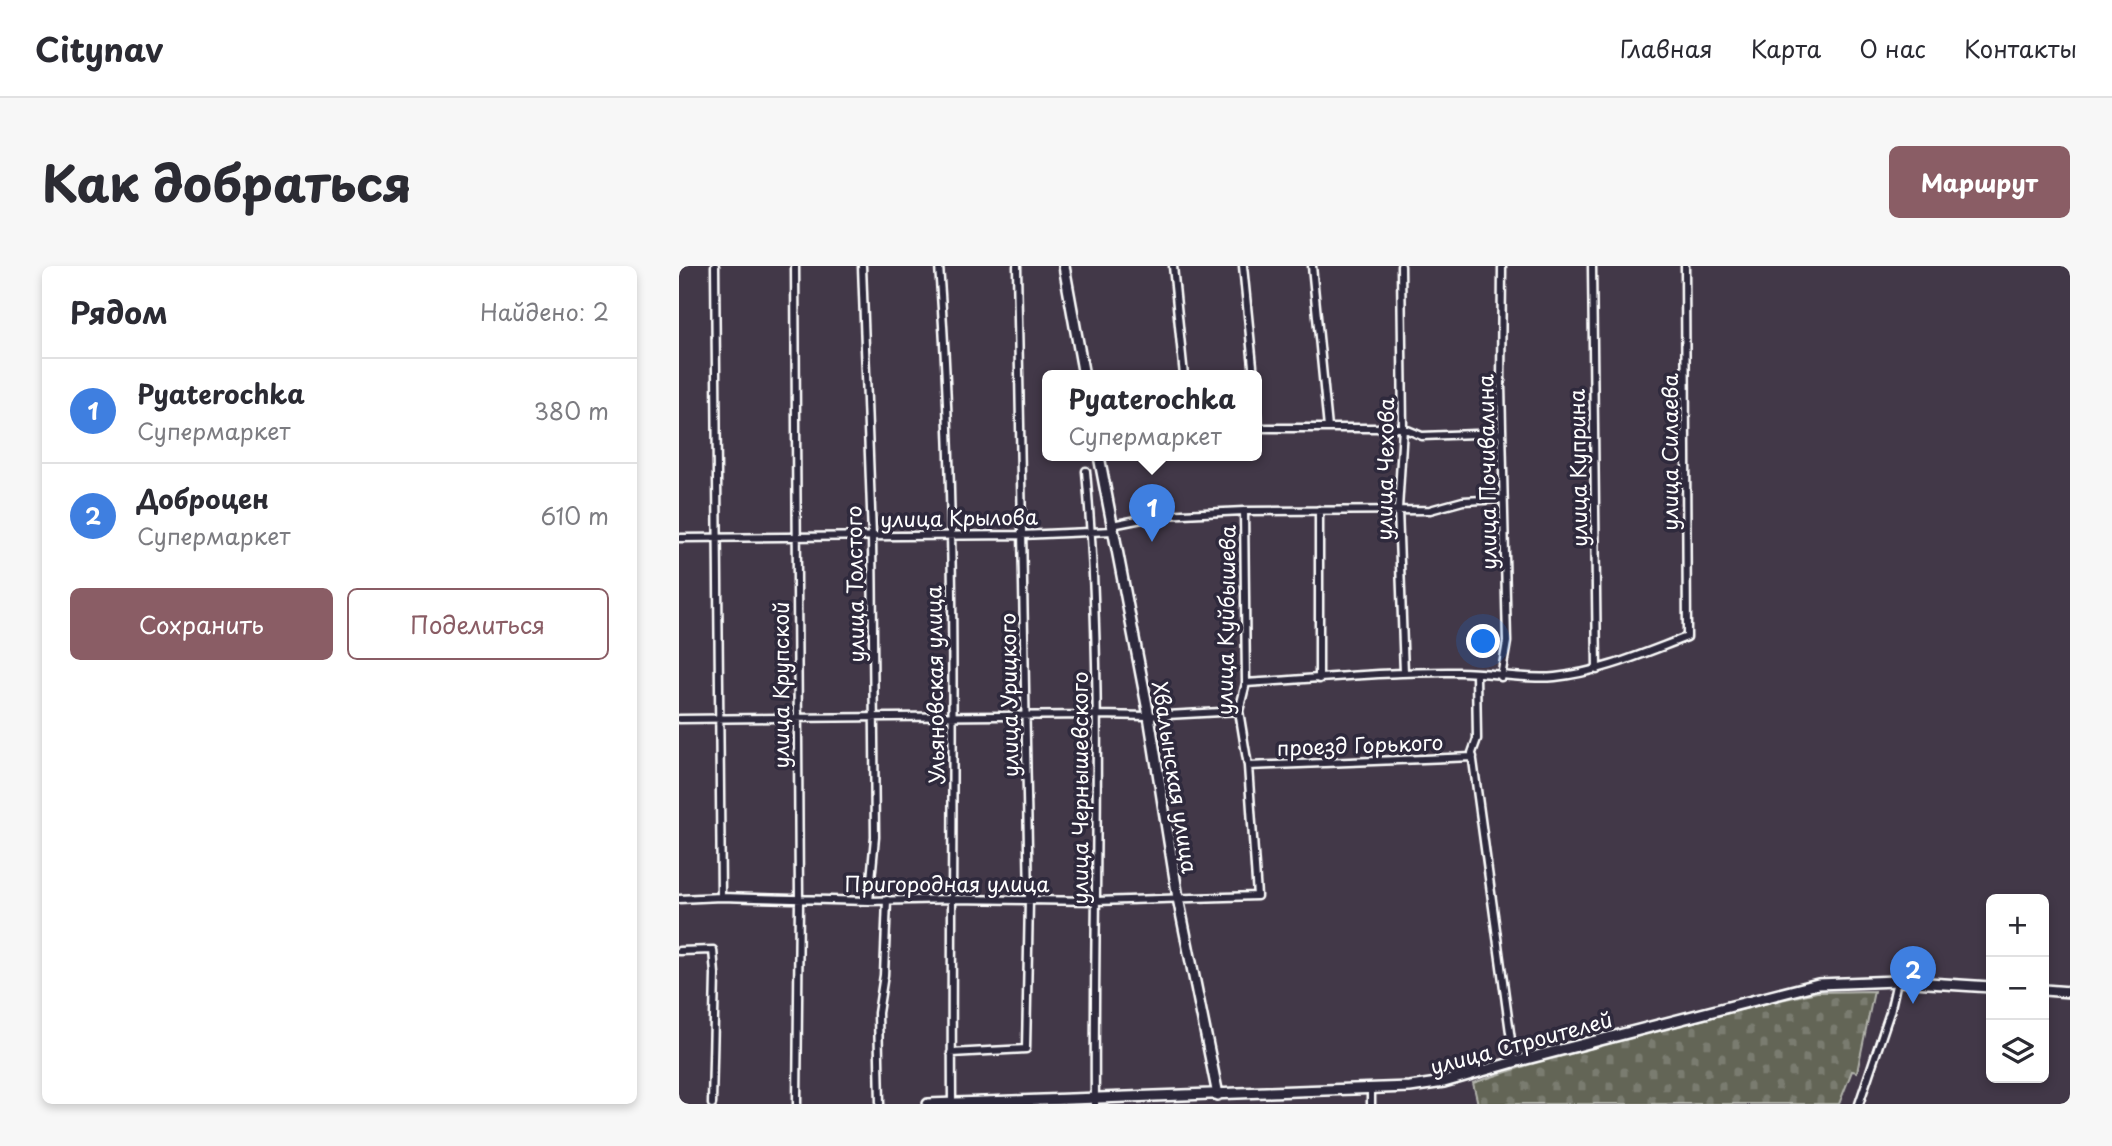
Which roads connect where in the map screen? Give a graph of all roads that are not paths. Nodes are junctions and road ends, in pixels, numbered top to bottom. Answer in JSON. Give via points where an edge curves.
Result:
{"nodes":[{"id":1,"x":715,"y":266,"type":"edge"},
{"id":2,"x":795,"y":266,"type":"edge"},
{"id":3,"x":862,"y":266,"type":"edge"},
{"id":4,"x":939,"y":266,"type":"edge"},
{"id":5,"x":1017,"y":266,"type":"edge"},
{"id":6,"x":1064,"y":266,"type":"edge"},
{"id":7,"x":1173,"y":266,"type":"edge"},
{"id":8,"x":1243,"y":266,"type":"edge"},
{"id":9,"x":1312,"y":266,"type":"edge"},
{"id":10,"x":1401,"y":266,"type":"edge"},
{"id":11,"x":1502,"y":266,"type":"edge"},
{"id":12,"x":1592,"y":266,"type":"edge"},
{"id":13,"x":1685,"y":266,"type":"edge"},
{"id":14,"x":1083,"y":370,"type":"edge"},
{"id":15,"x":1183,"y":370,"type":"edge"},
{"id":16,"x":1253,"y":370,"type":"edge"},
{"id":17,"x":1262,"y":428,"type":"edge"},
{"id":18,"x":1328,"y":428,"type":"junction"},
{"id":19,"x":1403,"y":428,"type":"junction"},
{"id":20,"x":1502,"y":433,"type":"junction"},
{"id":21,"x":1101,"y":461,"type":"edge"},
{"id":22,"x":1086,"y":471,"type":"dead end"},
{"id":23,"x":1503,"y":499,"type":"junction"},
{"id":24,"x":1398,"y":509,"type":"junction"},
{"id":25,"x":1319,"y":510,"type":"junction"},
{"id":26,"x":1244,"y":511,"type":"junction"},
{"id":27,"x":1113,"y":528,"type":"junction"},
{"id":28,"x":1091,"y":532,"type":"junction"},
{"id":29,"x":797,"y":535,"type":"junction"},
{"id":30,"x":949,"y":535,"type":"junction"},
{"id":31,"x":1021,"y":535,"type":"junction"},
{"id":32,"x":872,"y":536,"type":"junction"},
{"id":33,"x":679,"y":538,"type":"edge"},
{"id":34,"x":718,"y":538,"type":"junction"},
{"id":35,"x":1597,"y":670,"type":"junction"},
{"id":36,"x":1403,"y":673,"type":"junction"},
{"id":37,"x":1476,"y":674,"type":"junction"},
{"id":38,"x":1501,"y":677,"type":"junction"},
{"id":39,"x":1319,"y":679,"type":"junction"},
{"id":40,"x":1246,"y":683,"type":"junction"},
{"id":41,"x":1239,"y":711,"type":"junction"},
{"id":42,"x":1027,"y":715,"type":"junction"},
{"id":43,"x":1098,"y":715,"type":"junction"},
{"id":44,"x":1149,"y":716,"type":"junction"},
{"id":45,"x":954,"y":717,"type":"junction"},
{"id":46,"x":719,"y":718,"type":"junction"},
{"id":47,"x":797,"y":718,"type":"junction"},
{"id":48,"x":873,"y":718,"type":"junction"},
{"id":49,"x":679,"y":719,"type":"edge"},
{"id":50,"x":1473,"y":757,"type":"junction"},
{"id":51,"x":1248,"y":766,"type":"junction"},
{"id":52,"x":1257,"y":896,"type":"joint"},
{"id":53,"x":721,"y":897,"type":"junction"},
{"id":54,"x":1178,"y":898,"type":"junction"},
{"id":55,"x":679,"y":899,"type":"edge"},
{"id":56,"x":952,"y":899,"type":"junction"},
{"id":57,"x":799,"y":900,"type":"junction"},
{"id":58,"x":887,"y":900,"type":"junction"},
{"id":59,"x":1029,"y":900,"type":"junction"},
{"id":60,"x":869,"y":901,"type":"junction"},
{"id":61,"x":1096,"y":901,"type":"junction"},
{"id":62,"x":679,"y":951,"type":"edge"},
{"id":63,"x":1897,"y":981,"type":"junction"},
{"id":64,"x":1986,"y":987,"type":"edge"},
{"id":65,"x":2049,"y":990,"type":"edge"},
{"id":66,"x":2070,"y":992,"type":"edge"},
{"id":67,"x":951,"y":1053,"type":"junction"},
{"id":68,"x":1514,"y":1062,"type":"junction"},
{"id":69,"x":1371,"y":1089,"type":"junction"},
{"id":70,"x":1219,"y":1099,"type":"edge"},
{"id":71,"x":1028,"y":1102,"type":"edge"},
{"id":72,"x":1095,"y":1102,"type":"edge"},
{"id":73,"x":712,"y":1104,"type":"edge"},
{"id":74,"x":796,"y":1104,"type":"edge"},
{"id":75,"x":880,"y":1104,"type":"edge"},
{"id":76,"x":928,"y":1104,"type":"edge"},
{"id":77,"x":952,"y":1104,"type":"edge"},
{"id":78,"x":1371,"y":1104,"type":"edge"},
{"id":79,"x":1859,"y":1104,"type":"edge"}],
"edges":[{"from":1,"to":34,"type":"street"},
{"from":2,"to":29,"type":"street","name":"улица Крупской"},
{"from":3,"to":32,"type":"street","name":"улица Толстого"},
{"from":4,"to":30,"type":"street","name":"Ульяновская улица","via":[[947,378]]},
{"from":5,"to":31,"type":"street","name":"улица Урицкого"},
{"from":6,"to":14,"type":"street"},
{"from":7,"to":15,"type":"street"},
{"from":8,"to":16,"type":"street"},
{"from":9,"to":18,"type":"street"},
{"from":10,"to":19,"type":"street","name":"улица Чехова"},
{"from":11,"to":20,"type":"street","name":"улица Почивалина"},
{"from":12,"to":35,"type":"street","name":"улица Куприна"},
{"from":13,"to":35,"type":"street","name":"улица Силаева","via":[[1688,637]]},
{"from":17,"to":18,"type":"street"},
{"from":18,"to":19,"type":"street"},
{"from":19,"to":20,"type":"street","via":[[1422,436]]},
{"from":19,"to":24,"type":"street","name":"улица Чехова"},
{"from":20,"to":23,"type":"street","name":"улица Почивалина"},
{"from":21,"to":27,"type":"street","name":"Хвалынская улица"},
{"from":22,"to":28,"type":"street","name":"улица Чернышевского"},
{"from":23,"to":24,"type":"street","name":"улица Крылова","via":[[1464,501],[1430,510]]},
{"from":23,"to":38,"type":"street","name":"улица Почивалина","via":[[1507,642]]},
{"from":24,"to":25,"type":"street","name":"улица Крылова"},
{"from":24,"to":36,"type":"street","name":"улица Чехова"},
{"from":25,"to":26,"type":"street","name":"улица Крылова"},
{"from":25,"to":39,"type":"street"},
{"from":26,"to":27,"type":"street","name":"улица Крылова","via":[[1162,515]]},
{"from":26,"to":40,"type":"street","name":"улица Куйбышева"},
{"from":27,"to":28,"type":"street","name":"улица Крылова"},
{"from":27,"to":44,"type":"street","name":"Хвалынская улица"},
{"from":28,"to":31,"type":"street","name":"улица Крылова"},
{"from":28,"to":43,"type":"street","name":"улица Чернышевского"},
{"from":29,"to":32,"type":"street","name":"улица Крылова"},
{"from":29,"to":34,"type":"street","name":"улица Крылова"},
{"from":29,"to":47,"type":"street","name":"улица Крупской"},
{"from":30,"to":31,"type":"street","name":"улица Крылова"},
{"from":30,"to":32,"type":"street","name":"улица Крылова"},
{"from":30,"to":45,"type":"street","name":"Ульяновская улица"},
{"from":31,"to":42,"type":"street","name":"улица Урицкого"},
{"from":32,"to":48,"type":"street","name":"улица Толстого"},
{"from":33,"to":34,"type":"street","name":"улица Крылова"},
{"from":34,"to":46,"type":"street"},
{"from":35,"to":38,"type":"street","via":[[1554,677]]},
{"from":36,"to":37,"type":"street"},
{"from":36,"to":39,"type":"street"},
{"from":37,"to":38,"type":"street"},
{"from":37,"to":50,"type":"street"},
{"from":39,"to":40,"type":"street"},
{"from":40,"to":41,"type":"street","name":"улица Куйбышева"},
{"from":41,"to":44,"type":"street"},
{"from":41,"to":51,"type":"street","name":"улица Куйбышева"},
{"from":42,"to":43,"type":"street"},
{"from":42,"to":45,"type":"street"},
{"from":42,"to":59,"type":"street","name":"улица Урицкого"},
{"from":43,"to":44,"type":"street"},
{"from":43,"to":61,"type":"street","name":"улица Чернышевского"},
{"from":44,"to":54,"type":"street","name":"Хвалынская улица"},
{"from":45,"to":48,"type":"street"},
{"from":45,"to":56,"type":"street","name":"Ульяновская улица"},
{"from":46,"to":47,"type":"street"},
{"from":46,"to":49,"type":"street"},
{"from":46,"to":53,"type":"street"},
{"from":47,"to":48,"type":"street"},
{"from":47,"to":57,"type":"street","name":"улица Крупской"},
{"from":48,"to":60,"type":"street","name":"улица Толстого","via":[[875,837]]},
{"from":50,"to":51,"type":"street","name":"проезд Горького"},
{"from":50,"to":68,"type":"street"},
{"from":51,"to":52,"type":"street","name":"улица Куйбышева"},
{"from":52,"to":54,"type":"street","name":"Пригородная улица"},
{"from":53,"to":55,"type":"street","name":"Пригородная улица"},
{"from":53,"to":57,"type":"street","name":"Пригородная улица"},
{"from":54,"to":61,"type":"street","name":"Пригородная улица"},
{"from":54,"to":70,"type":"street","name":"Хвалынская улица"},
{"from":56,"to":58,"type":"street","name":"Пригородная улица"},
{"from":56,"to":59,"type":"street","name":"Пригородная улица"},
{"from":56,"to":67,"type":"street","name":"Ульяновская улица"},
{"from":57,"to":60,"type":"street","name":"Пригородная улица"},
{"from":57,"to":74,"type":"street","name":"улица Крупской"},
{"from":58,"to":60,"type":"street","name":"Пригородная улица"},
{"from":58,"to":75,"type":"street","via":[[879,1013]]},
{"from":59,"to":61,"type":"street","name":"Пригородная улица"},
{"from":59,"to":67,"type":"street","name":"улица Урицкого","via":[[1026,1049]]},
{"from":61,"to":72,"type":"street","name":"улица Чернышевского"},
{"from":62,"to":73,"type":"street","via":[[713,950]]},
{"from":63,"to":64,"type":"street","name":"улица Строителей"},
{"from":63,"to":68,"type":"street","name":"улица Строителей","via":[[1818,984]]},
{"from":63,"to":79,"type":"street"},
{"from":65,"to":66,"type":"street"},
{"from":67,"to":77,"type":"street","name":"Ульяновская улица"},
{"from":68,"to":69,"type":"street","name":"улица Строителей","via":[[1444,1082]]},
{"from":69,"to":70,"type":"street","name":"улица Строителей"},
{"from":69,"to":78,"type":"street"},
{"from":70,"to":72,"type":"street","name":"улица Строителей"},
{"from":71,"to":72,"type":"street","name":"улица Строителей"},
{"from":71,"to":77,"type":"street","name":"улица Строителей"},
{"from":76,"to":77,"type":"street","name":"улица Строителей"}]}
